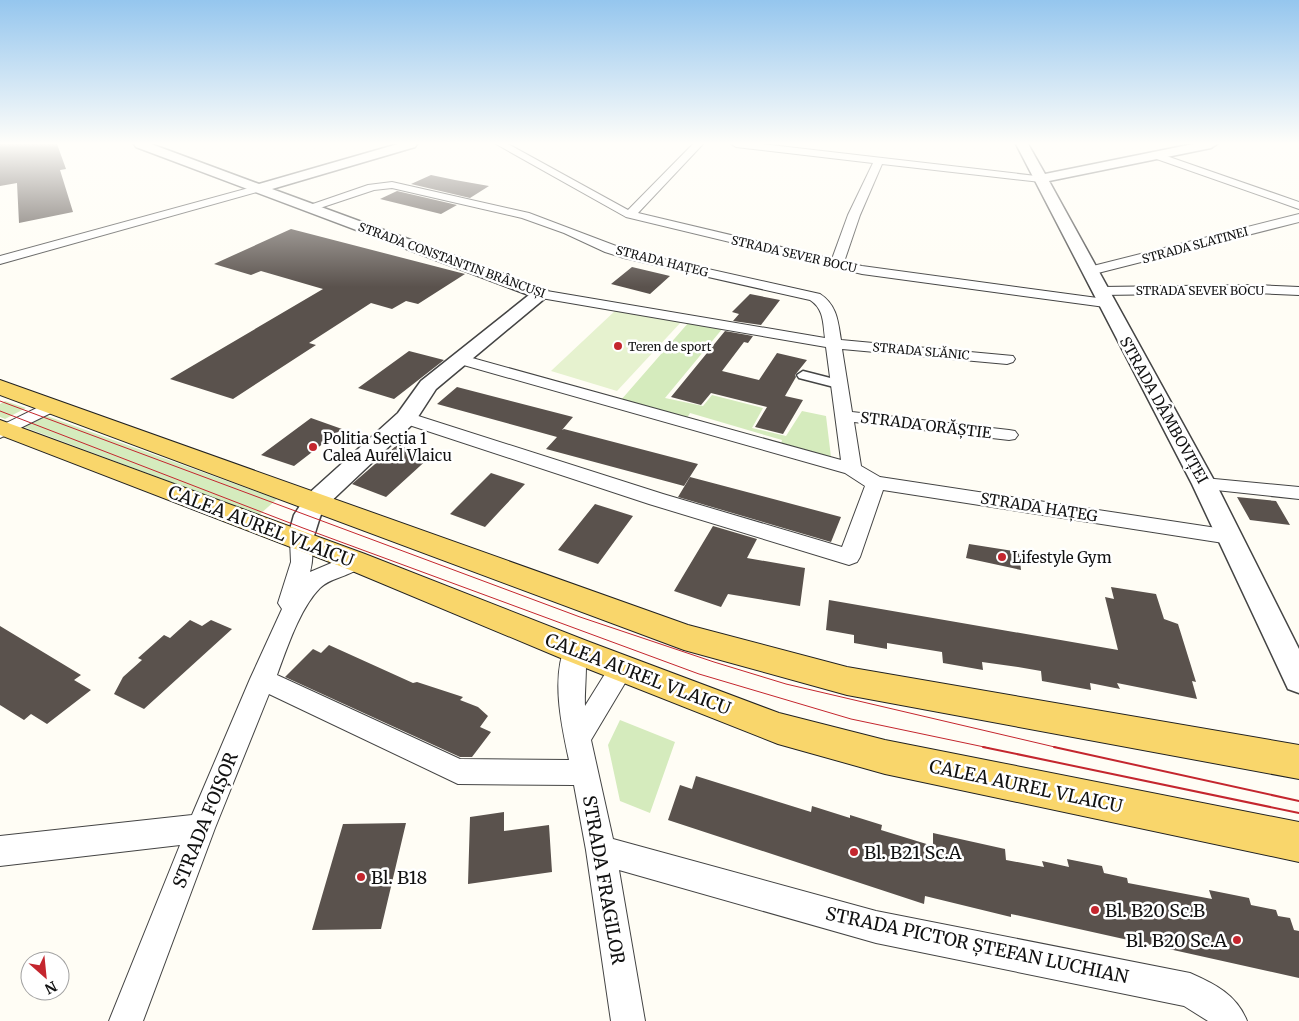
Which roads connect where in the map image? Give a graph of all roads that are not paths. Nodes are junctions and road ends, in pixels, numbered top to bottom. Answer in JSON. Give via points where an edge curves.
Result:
{"nodes":[{"id":1,"x":247,"y":192,"type":"edge"},
{"id":2,"x":269,"y":192,"type":"edge"},
{"id":3,"x":359,"y":192,"type":"edge"},
{"id":4,"x":419,"y":192,"type":"edge"},
{"id":5,"x":588,"y":192,"type":"edge"},
{"id":6,"x":652,"y":192,"type":"edge"},
{"id":7,"x":865,"y":192,"type":"edge"},
{"id":8,"x":1048,"y":192,"type":"edge"},
{"id":9,"x":1258,"y":192,"type":"edge"},
{"id":10,"x":1299,"y":206,"type":"edge"},
{"id":11,"x":311,"y":208,"type":"junction"},
{"id":12,"x":630,"y":215,"type":"junction"},
{"id":13,"x":1299,"y":218,"type":"edge"},
{"id":14,"x":0,"y":260,"type":"edge"},
{"id":15,"x":837,"y":264,"type":"junction"},
{"id":16,"x":1090,"y":271,"type":"junction"},
{"id":17,"x":1299,"y":291,"type":"edge"},
{"id":18,"x":541,"y":294,"type":"junction"},
{"id":19,"x":1103,"y":297,"type":"junction"},
{"id":20,"x":834,"y":344,"type":"junction"},
{"id":21,"x":1007,"y":358,"type":"dead end"},
{"id":22,"x":459,"y":359,"type":"junction"},
{"id":23,"x":803,"y":375,"type":"dead end"},
{"id":24,"x":838,"y":384,"type":"junction"},
{"id":25,"x":0,"y":387,"type":"edge"},
{"id":26,"x":51,"y":406,"type":"junction"},
{"id":27,"x":843,"y":416,"type":"junction"},
{"id":28,"x":406,"y":418,"type":"junction"},
{"id":29,"x":2,"y":430,"type":"edge"},
{"id":30,"x":1009,"y":435,"type":"dead end"},
{"id":31,"x":852,"y":468,"type":"junction"},
{"id":32,"x":876,"y":483,"type":"junction"},
{"id":33,"x":1204,"y":484,"type":"junction"},
{"id":34,"x":1299,"y":493,"type":"edge"},
{"id":35,"x":316,"y":501,"type":"junction"},
{"id":36,"x":1230,"y":537,"type":"junction"},
{"id":37,"x":300,"y":540,"type":"junction"},
{"id":38,"x":355,"y":561,"type":"junction"},
{"id":39,"x":287,"y":620,"type":"junction"},
{"id":40,"x":575,"y":650,"type":"junction"},
{"id":41,"x":622,"y":668,"type":"junction"},
{"id":42,"x":262,"y":679,"type":"junction"},
{"id":43,"x":1299,"y":680,"type":"edge"},
{"id":44,"x":577,"y":740,"type":"junction"},
{"id":45,"x":1299,"y":762,"type":"edge"},
{"id":46,"x":585,"y":773,"type":"junction"},
{"id":47,"x":201,"y":828,"type":"junction"},
{"id":48,"x":1299,"y":842,"type":"edge"},
{"id":49,"x":601,"y":850,"type":"junction"},
{"id":50,"x":0,"y":851,"type":"edge"},
{"id":51,"x":126,"y":1021,"type":"edge"},
{"id":52,"x":628,"y":1021,"type":"edge"},
{"id":53,"x":1230,"y":1021,"type":"edge"}],
"edges":[{"from":1,"to":14,"type":"street"},
{"from":2,"to":11,"type":"street","name":"STRADA CONSTANTIN BRÂNCUȘI"},
{"from":3,"to":11,"type":"street","name":"STRADA HAȚEG"},
{"from":4,"to":20,"type":"street","name":"STRADA HAȚEG","via":[[496,207],[568,230],[618,252],[815,297],[826,306]]},
{"from":5,"to":12,"type":"street","name":"STRADA SEVER BOCU"},
{"from":6,"to":12,"type":"street"},
{"from":7,"to":15,"type":"street"},
{"from":8,"to":16,"type":"street","name":"STRADA DÂMBOVIȚEI"},
{"from":9,"to":10,"type":"street"},
{"from":11,"to":18,"type":"street","name":"STRADA CONSTANTIN BRÂNCUȘI"},
{"from":12,"to":15,"type":"street","name":"STRADA SEVER BOCU"},
{"from":13,"to":16,"type":"street","name":"STRADA SLATINEI"},
{"from":15,"to":19,"type":"street","name":"STRADA SEVER BOCU","via":[[899,276]]},
{"from":16,"to":19,"type":"street","name":"STRADA DÂMBOVIȚEI"},
{"from":17,"to":19,"type":"street","name":"STRADA SEVER BOCU","via":[[1256,289]]},
{"from":18,"to":20,"type":"street","name":"STRADA CONSTANTIN BRÂNCUȘI"},
{"from":18,"to":22,"type":"street"},
{"from":19,"to":33,"type":"street","name":"STRADA DÂMBOVIȚEI"},
{"from":20,"to":21,"type":"street","name":"STRADA SLĂNIC"},
{"from":20,"to":24,"type":"street","name":"STRADA HAȚEG"},
{"from":22,"to":28,"type":"street","via":[[423,391]]},
{"from":22,"to":31,"type":"street","name":"STRADA HAȚEG"},
{"from":23,"to":24,"type":"street"},
{"from":24,"to":27,"type":"street","name":"STRADA HAȚEG"},
{"from":25,"to":26,"type":"main road"},
{"from":26,"to":29,"type":"street"},
{"from":26,"to":35,"type":"main road"},
{"from":27,"to":30,"type":"street","name":"STRADA ORĂȘTIE"},
{"from":27,"to":31,"type":"street","name":"STRADA HAȚEG"},
{"from":28,"to":32,"type":"street","via":[[849,557]]},
{"from":28,"to":35,"type":"street"},
{"from":29,"to":37,"type":"main road","name":"CALEA AUREL VLAICU"},
{"from":31,"to":32,"type":"street","name":"STRADA HAȚEG"},
{"from":32,"to":36,"type":"street","name":"STRADA HAȚEG"},
{"from":33,"to":34,"type":"street"},
{"from":33,"to":36,"type":"street","name":"STRADA DÂMBOVIȚEI"},
{"from":35,"to":37,"type":"street","via":[[307,515]]},
{"from":35,"to":45,"type":"main road","via":[[684,637],[847,681]]},
{"from":36,"to":43,"type":"street","name":"STRADA DÂMBOVIȚEI"},
{"from":37,"to":38,"type":"main road","name":"CALEA AUREL VLAICU"},
{"from":37,"to":39,"type":"street","name":"STRADA FOIȘOR","via":[[302,562],[289,602]]},
{"from":38,"to":39,"type":"street","name":"STRADA FOIȘOR","via":[[311,583]]},
{"from":38,"to":40,"type":"main road","name":"CALEA AUREL VLAICU"},
{"from":39,"to":42,"type":"street","name":"STRADA FOIȘOR"},
{"from":40,"to":41,"type":"main road","name":"CALEA AUREL VLAICU"},
{"from":40,"to":44,"type":"street","name":"STRADA FRAGILOR","via":[[571,686]]},
{"from":41,"to":44,"type":"street"},
{"from":41,"to":48,"type":"main road","name":"CALEA AUREL VLAICU","via":[[778,728],[876,755]]},
{"from":42,"to":46,"type":"street","via":[[458,771]]},
{"from":42,"to":47,"type":"street","name":"STRADA FOIȘOR"},
{"from":44,"to":46,"type":"street","name":"STRADA FRAGILOR"},
{"from":46,"to":49,"type":"street","name":"STRADA FRAGILOR"},
{"from":47,"to":50,"type":"street"},
{"from":47,"to":51,"type":"street","name":"STRADA FOIȘOR"},
{"from":49,"to":52,"type":"street","name":"STRADA FRAGILOR"},
{"from":49,"to":53,"type":"street","name":"STRADA PICTOR ȘTEFAN LUCHIAN","via":[[876,927],[1190,990],[1222,1010]]}]}
